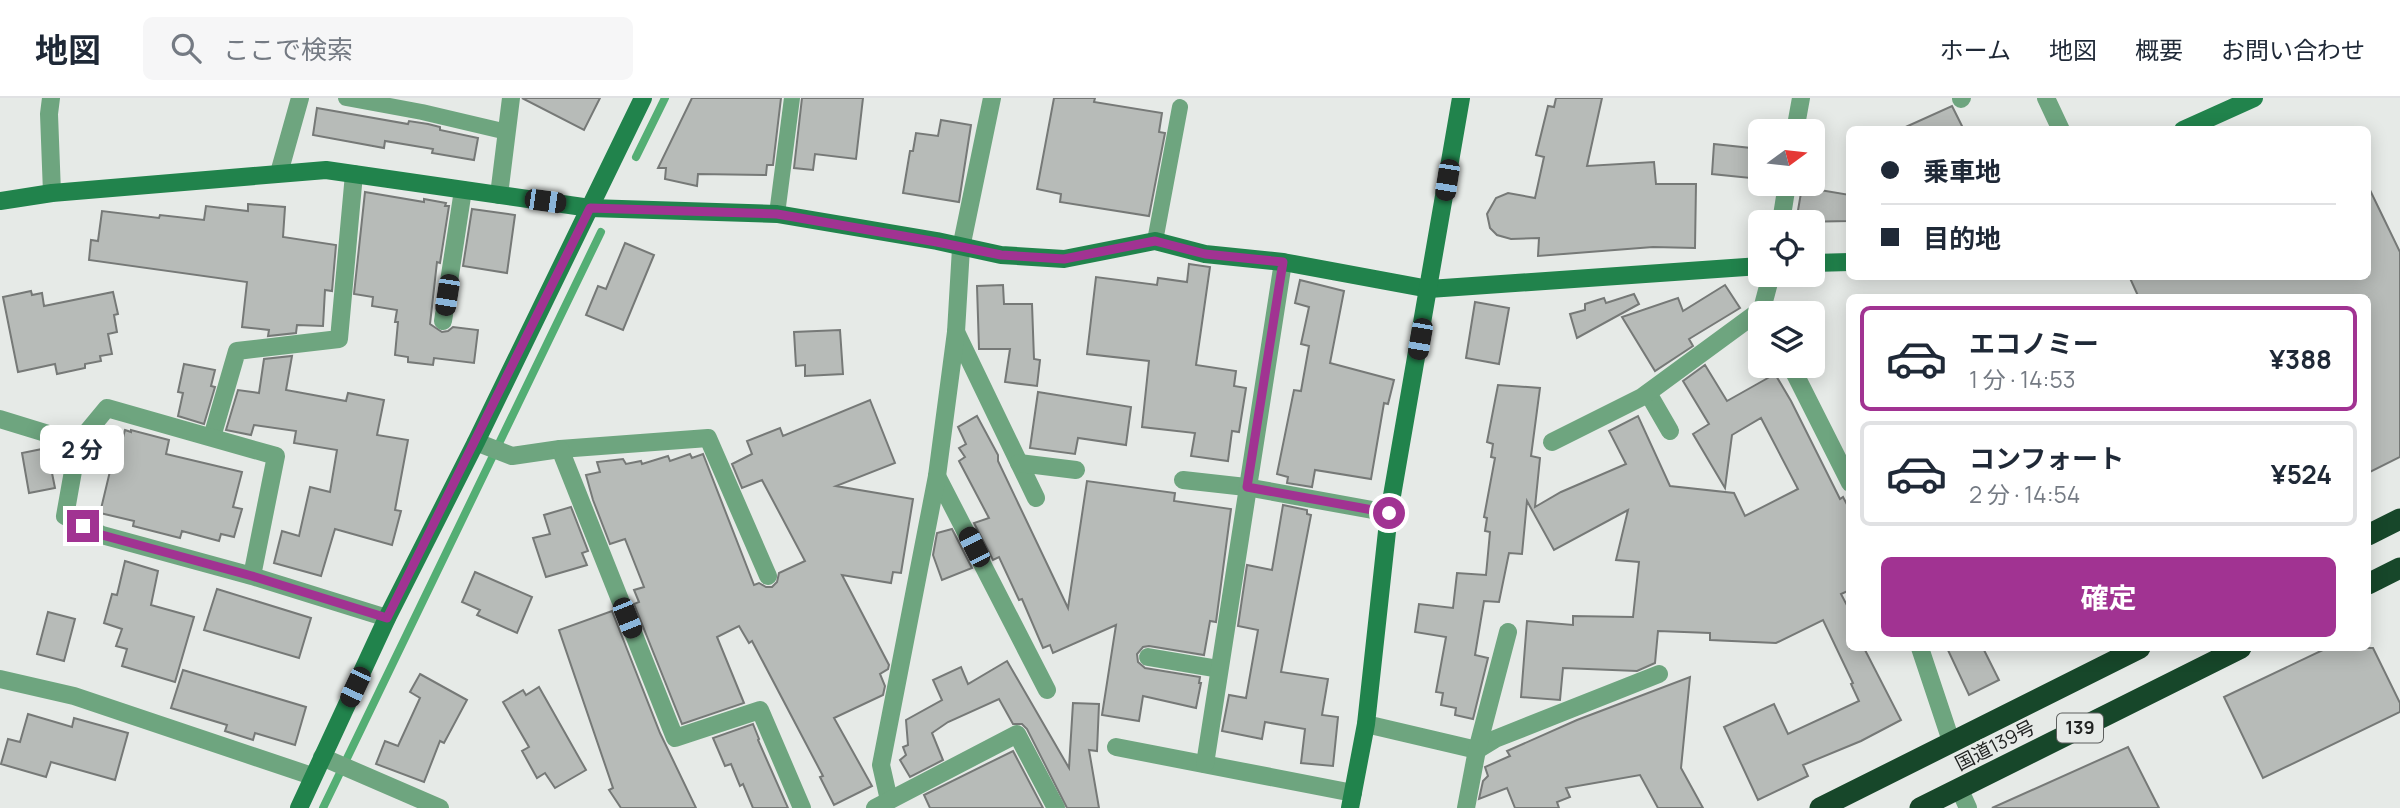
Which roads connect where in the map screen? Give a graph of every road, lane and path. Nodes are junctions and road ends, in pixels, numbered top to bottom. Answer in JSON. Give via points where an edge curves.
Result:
{"nodes":[{"id":1,"x":51,"y":98,"type":"edge"},
{"id":2,"x":300,"y":98,"type":"edge"},
{"id":3,"x":346,"y":98,"type":"edge"},
{"id":4,"x":511,"y":98,"type":"edge"},
{"id":5,"x":643,"y":98,"type":"edge"},
{"id":6,"x":792,"y":98,"type":"edge"},
{"id":7,"x":992,"y":98,"type":"edge"},
{"id":8,"x":1461,"y":98,"type":"edge"},
{"id":9,"x":1801,"y":98,"type":"edge"},
{"id":10,"x":2046,"y":98,"type":"edge"},
{"id":11,"x":2254,"y":98,"type":"edge"},
{"id":12,"x":1180,"y":107,"type":"dead end"},
{"id":13,"x":1797,"y":119,"type":"edge"},
{"id":14,"x":2059,"y":126,"type":"edge"},
{"id":15,"x":2192,"y":126,"type":"edge"},
{"id":16,"x":507,"y":132,"type":"junction"},
{"id":17,"x":279,"y":173,"type":"junction"},
{"id":18,"x":354,"y":174,"type":"junction"},
{"id":19,"x":463,"y":190,"type":"junction"},
{"id":20,"x":52,"y":193,"type":"junction"},
{"id":21,"x":499,"y":195,"type":"junction"},
{"id":22,"x":0,"y":201,"type":"edge"},
{"id":23,"x":590,"y":208,"type":"junction"},
{"id":24,"x":777,"y":214,"type":"junction"},
{"id":25,"x":1155,"y":241,"type":"junction"},
{"id":26,"x":961,"y":248,"type":"junction"},
{"id":27,"x":1283,"y":262,"type":"junction"},
{"id":28,"x":1846,"y":262,"type":"edge"},
{"id":29,"x":1825,"y":263,"type":"edge"},
{"id":30,"x":1748,"y":267,"type":"edge"},
{"id":31,"x":1429,"y":289,"type":"junction"},
{"id":32,"x":443,"y":321,"type":"dead end"},
{"id":33,"x":1748,"y":322,"type":"edge"},
{"id":34,"x":956,"y":332,"type":"junction"},
{"id":35,"x":1797,"y":378,"type":"edge"},
{"id":36,"x":1648,"y":393,"type":"junction"},
{"id":37,"x":0,"y":419,"type":"edge"},
{"id":38,"x":1670,"y":431,"type":"dead end"},
{"id":39,"x":212,"y":437,"type":"junction"},
{"id":40,"x":1552,"y":442,"type":"dead end"},
{"id":41,"x":78,"y":443,"type":"junction"},
{"id":42,"x":480,"y":444,"type":"junction"},
{"id":43,"x":560,"y":449,"type":"junction"},
{"id":44,"x":1019,"y":463,"type":"junction"},
{"id":45,"x":1076,"y":470,"type":"dead end"},
{"id":46,"x":1846,"y":474,"type":"edge"},
{"id":47,"x":937,"y":476,"type":"junction"},
{"id":48,"x":1183,"y":480,"type":"dead end"},
{"id":49,"x":1247,"y":487,"type":"junction"},
{"id":50,"x":1036,"y":498,"type":"dead end"},
{"id":51,"x":1389,"y":513,"type":"junction"},
{"id":52,"x":2400,"y":519,"type":"edge"},
{"id":53,"x":2371,"y":534,"type":"edge"},
{"id":54,"x":2400,"y":568,"type":"edge"},
{"id":55,"x":252,"y":576,"type":"junction"},
{"id":56,"x":768,"y":576,"type":"dead end"},
{"id":57,"x":2371,"y":582,"type":"edge"},
{"id":58,"x":387,"y":618,"type":"junction"},
{"id":59,"x":1507,"y":632,"type":"dead end"},
{"id":60,"x":1921,"y":651,"type":"edge"},
{"id":61,"x":2134,"y":651,"type":"edge"},
{"id":62,"x":2235,"y":651,"type":"edge"},
{"id":63,"x":1148,"y":657,"type":"dead end"},
{"id":64,"x":1219,"y":669,"type":"junction"},
{"id":65,"x":1659,"y":674,"type":"dead end"},
{"id":66,"x":0,"y":679,"type":"edge"},
{"id":67,"x":1047,"y":690,"type":"dead end"},
{"id":68,"x":1366,"y":724,"type":"junction"},
{"id":69,"x":1951,"y":741,"type":"junction"},
{"id":70,"x":1116,"y":747,"type":"dead end"},
{"id":71,"x":1476,"y":750,"type":"junction"},
{"id":72,"x":327,"y":759,"type":"junction"},
{"id":73,"x":1205,"y":764,"type":"junction"},
{"id":74,"x":312,"y":776,"type":"junction"},
{"id":75,"x":1959,"y":788,"type":"junction"},
{"id":76,"x":1351,"y":801,"type":"edge"},
{"id":77,"x":882,"y":804,"type":"edge"},
{"id":78,"x":299,"y":808,"type":"edge"},
{"id":79,"x":440,"y":808,"type":"edge"},
{"id":80,"x":802,"y":808,"type":"edge"},
{"id":81,"x":1056,"y":808,"type":"edge"},
{"id":82,"x":1466,"y":808,"type":"edge"},
{"id":83,"x":1820,"y":808,"type":"edge"},
{"id":84,"x":1920,"y":808,"type":"edge"},
{"id":85,"x":1968,"y":808,"type":"edge"}],
"edges":[{"from":1,"to":20,"type":"street"},
{"from":2,"to":17,"type":"street"},
{"from":3,"to":16,"type":"lane"},
{"from":4,"to":16,"type":"street"},
{"from":5,"to":23,"type":"street"},
{"from":6,"to":24,"type":"lane"},
{"from":7,"to":26,"type":"street"},
{"from":8,"to":31,"type":"street"},
{"from":9,"to":13,"type":"street"},
{"from":10,"to":14,"type":"street"},
{"from":11,"to":15,"type":"street"},
{"from":12,"to":25,"type":"lane"},
{"from":16,"to":21,"type":"street"},
{"from":17,"to":18,"type":"street","via":[[326,170]]},
{"from":17,"to":20,"type":"street"},
{"from":18,"to":19,"type":"street"},
{"from":18,"to":39,"type":"street","via":[[339,339],[237,351]]},
{"from":19,"to":21,"type":"street"},
{"from":19,"to":32,"type":"street"},
{"from":20,"to":22,"type":"street"},
{"from":21,"to":23,"type":"street"},
{"from":23,"to":24,"type":"street"},
{"from":23,"to":42,"type":"street"},
{"from":24,"to":26,"type":"street"},
{"from":25,"to":26,"type":"street","via":[[1064,259]]},
{"from":25,"to":27,"type":"street","via":[[1205,254]]},
{"from":26,"to":34,"type":"street"},
{"from":27,"to":31,"type":"street"},
{"from":27,"to":49,"type":"street"},
{"from":28,"to":29,"type":"street"},
{"from":30,"to":31,"type":"street"},
{"from":31,"to":51,"type":"street"},
{"from":33,"to":36,"type":"street"},
{"from":34,"to":44,"type":"street"},
{"from":34,"to":47,"type":"street"},
{"from":35,"to":46,"type":"street"},
{"from":36,"to":38,"type":"street"},
{"from":36,"to":40,"type":"street"},
{"from":37,"to":41,"type":"street"},
{"from":39,"to":41,"type":"street","via":[[107,408]]},
{"from":39,"to":55,"type":"street","via":[[276,456]]},
{"from":41,"to":55,"type":"street","via":[[65,516],[102,535]]},
{"from":42,"to":43,"type":"street","via":[[509,455]]},
{"from":42,"to":58,"type":"street"},
{"from":43,"to":56,"type":"street","via":[[708,438]]},
{"from":43,"to":80,"type":"street","via":[[676,738],[760,710]]},
{"from":44,"to":45,"type":"street"},
{"from":44,"to":50,"type":"street"},
{"from":47,"to":67,"type":"street"},
{"from":47,"to":77,"type":"street","via":[[881,765]]},
{"from":48,"to":49,"type":"street"},
{"from":49,"to":51,"type":"street"},
{"from":49,"to":64,"type":"street"},
{"from":51,"to":68,"type":"street"},
{"from":52,"to":53,"type":"highway"},
{"from":54,"to":57,"type":"highway"},
{"from":55,"to":58,"type":"street"},
{"from":58,"to":72,"type":"street"},
{"from":59,"to":71,"type":"street"},
{"from":60,"to":69,"type":"street"},
{"from":61,"to":69,"type":"highway","name":"国道139号","number":"139"},
{"from":62,"to":75,"type":"highway","name":"国道139号","number":"139"},
{"from":63,"to":64,"type":"street"},
{"from":64,"to":73,"type":"street"},
{"from":65,"to":71,"type":"street"},
{"from":66,"to":74,"type":"street","via":[[74,696]]},
{"from":68,"to":71,"type":"street"},
{"from":68,"to":76,"type":"street"},
{"from":69,"to":83,"type":"highway","name":"国道139号","number":"139"},
{"from":70,"to":73,"type":"street"},
{"from":71,"to":82,"type":"street"},
{"from":72,"to":74,"type":"street"},
{"from":72,"to":79,"type":"street"},
{"from":73,"to":76,"type":"street"},
{"from":74,"to":78,"type":"street"},
{"from":75,"to":84,"type":"highway","name":"国道139号","number":"139"},
{"from":75,"to":85,"type":"street"},
{"from":77,"to":81,"type":"street","via":[[1017,734]]}]}
